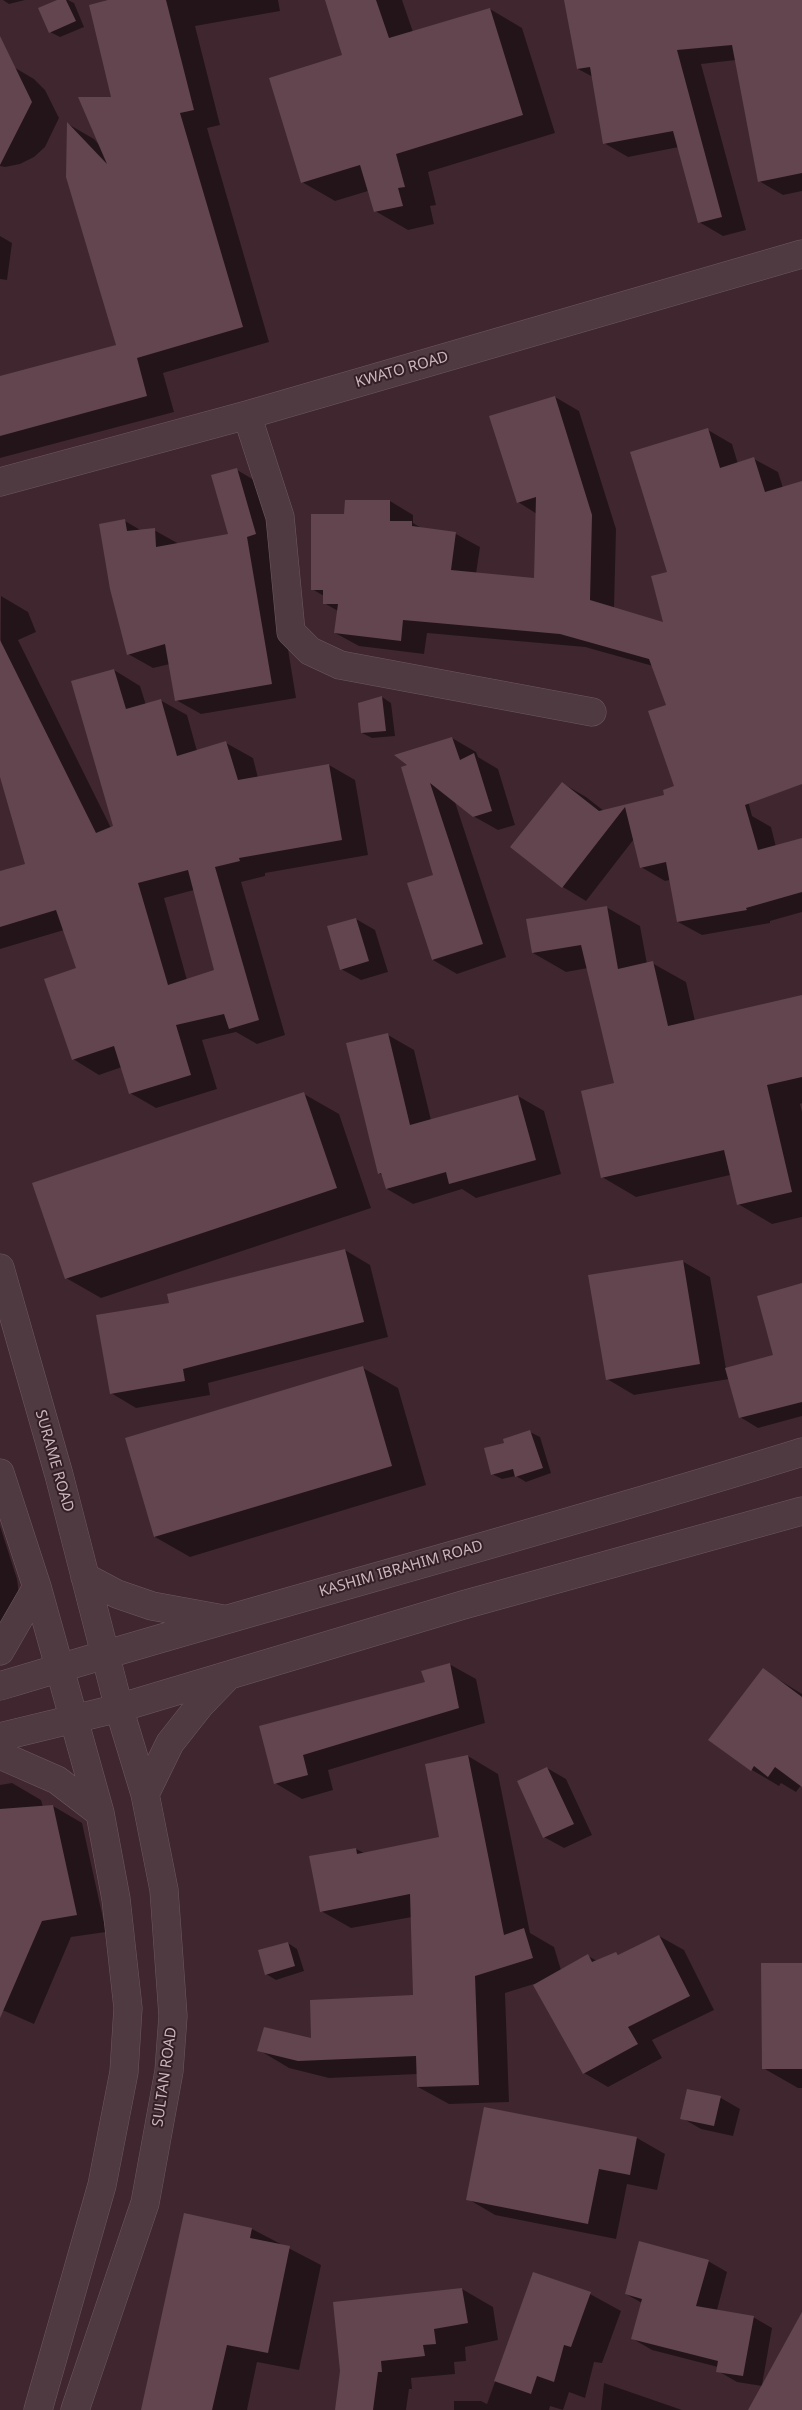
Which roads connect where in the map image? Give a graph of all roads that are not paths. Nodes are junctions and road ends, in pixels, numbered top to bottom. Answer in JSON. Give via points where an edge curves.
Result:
{"nodes":[{"id":1,"x":802,"y":254,"type":"edge"},
{"id":2,"x":247,"y":414,"type":"junction"},
{"id":3,"x":0,"y":482,"type":"edge"},
{"id":4,"x":592,"y":712,"type":"dead end"},
{"id":5,"x":0,"y":1268,"type":"edge"},
{"id":6,"x":802,"y":1452,"type":"edge"},
{"id":7,"x":0,"y":1473,"type":"edge"},
{"id":8,"x":802,"y":1511,"type":"edge"},
{"id":9,"x":85,"y":1577,"type":"junction"},
{"id":10,"x":37,"y":1587,"type":"junction"},
{"id":11,"x":229,"y":1620,"type":"junction"},
{"id":12,"x":0,"y":1651,"type":"edge"},
{"id":13,"x":106,"y":1655,"type":"junction"},
{"id":14,"x":60,"y":1668,"type":"junction"},
{"id":15,"x":230,"y":1674,"type":"junction"},
{"id":16,"x":0,"y":1686,"type":"edge"},
{"id":17,"x":119,"y":1708,"type":"junction"},
{"id":18,"x":75,"y":1720,"type":"junction"},
{"id":19,"x":0,"y":1738,"type":"edge"},
{"id":20,"x":0,"y":1755,"type":"edge"},
{"id":21,"x":145,"y":1794,"type":"junction"},
{"id":22,"x":100,"y":1813,"type":"junction"},
{"id":23,"x":38,"y":2410,"type":"edge"},
{"id":24,"x":75,"y":2410,"type":"edge"}],
"edges":[{"from":1,"to":2,"type":"street","name":"KWATO ROAD"},
{"from":2,"to":3,"type":"street","name":"KWATO ROAD"},
{"from":2,"to":4,"type":"street","via":[[280,517],[290,632],[310,651],[340,665]]},
{"from":5,"to":9,"type":"street","name":"SURAME ROAD"},
{"from":6,"to":11,"type":"street","name":"KASHIM IBRAHIM ROAD"},
{"from":7,"to":10,"type":"street"},
{"from":8,"to":15,"type":"street","via":[[463,1605]]},
{"from":9,"to":11,"type":"street","via":[[117,1594],[152,1606]]},
{"from":9,"to":13,"type":"street","name":"SURAME ROAD"},
{"from":10,"to":12,"type":"street"},
{"from":10,"to":14,"type":"street"},
{"from":11,"to":13,"type":"street","name":"KASHIM IBRAHIM ROAD"},
{"from":13,"to":14,"type":"street","name":"KASHIM IBRAHIM ROAD"},
{"from":13,"to":17,"type":"street","name":"SURAME ROAD"},
{"from":14,"to":16,"type":"street","name":"KASHIM IBRAHIM ROAD"},
{"from":14,"to":18,"type":"street"},
{"from":15,"to":17,"type":"street"},
{"from":15,"to":21,"type":"street","via":[[170,1743]]},
{"from":17,"to":18,"type":"street"},
{"from":17,"to":21,"type":"street","name":"SULTAN ROAD"},
{"from":18,"to":19,"type":"street"},
{"from":18,"to":22,"type":"street"},
{"from":20,"to":22,"type":"street","via":[[57,1780]]},
{"from":21,"to":24,"type":"street","name":"SULTAN ROAD","via":[[164,1890],[173,2016],[169,2071],[145,2203]]},
{"from":22,"to":23,"type":"street","via":[[116,1899],[128,2008],[124,2072],[102,2185]]}]}
